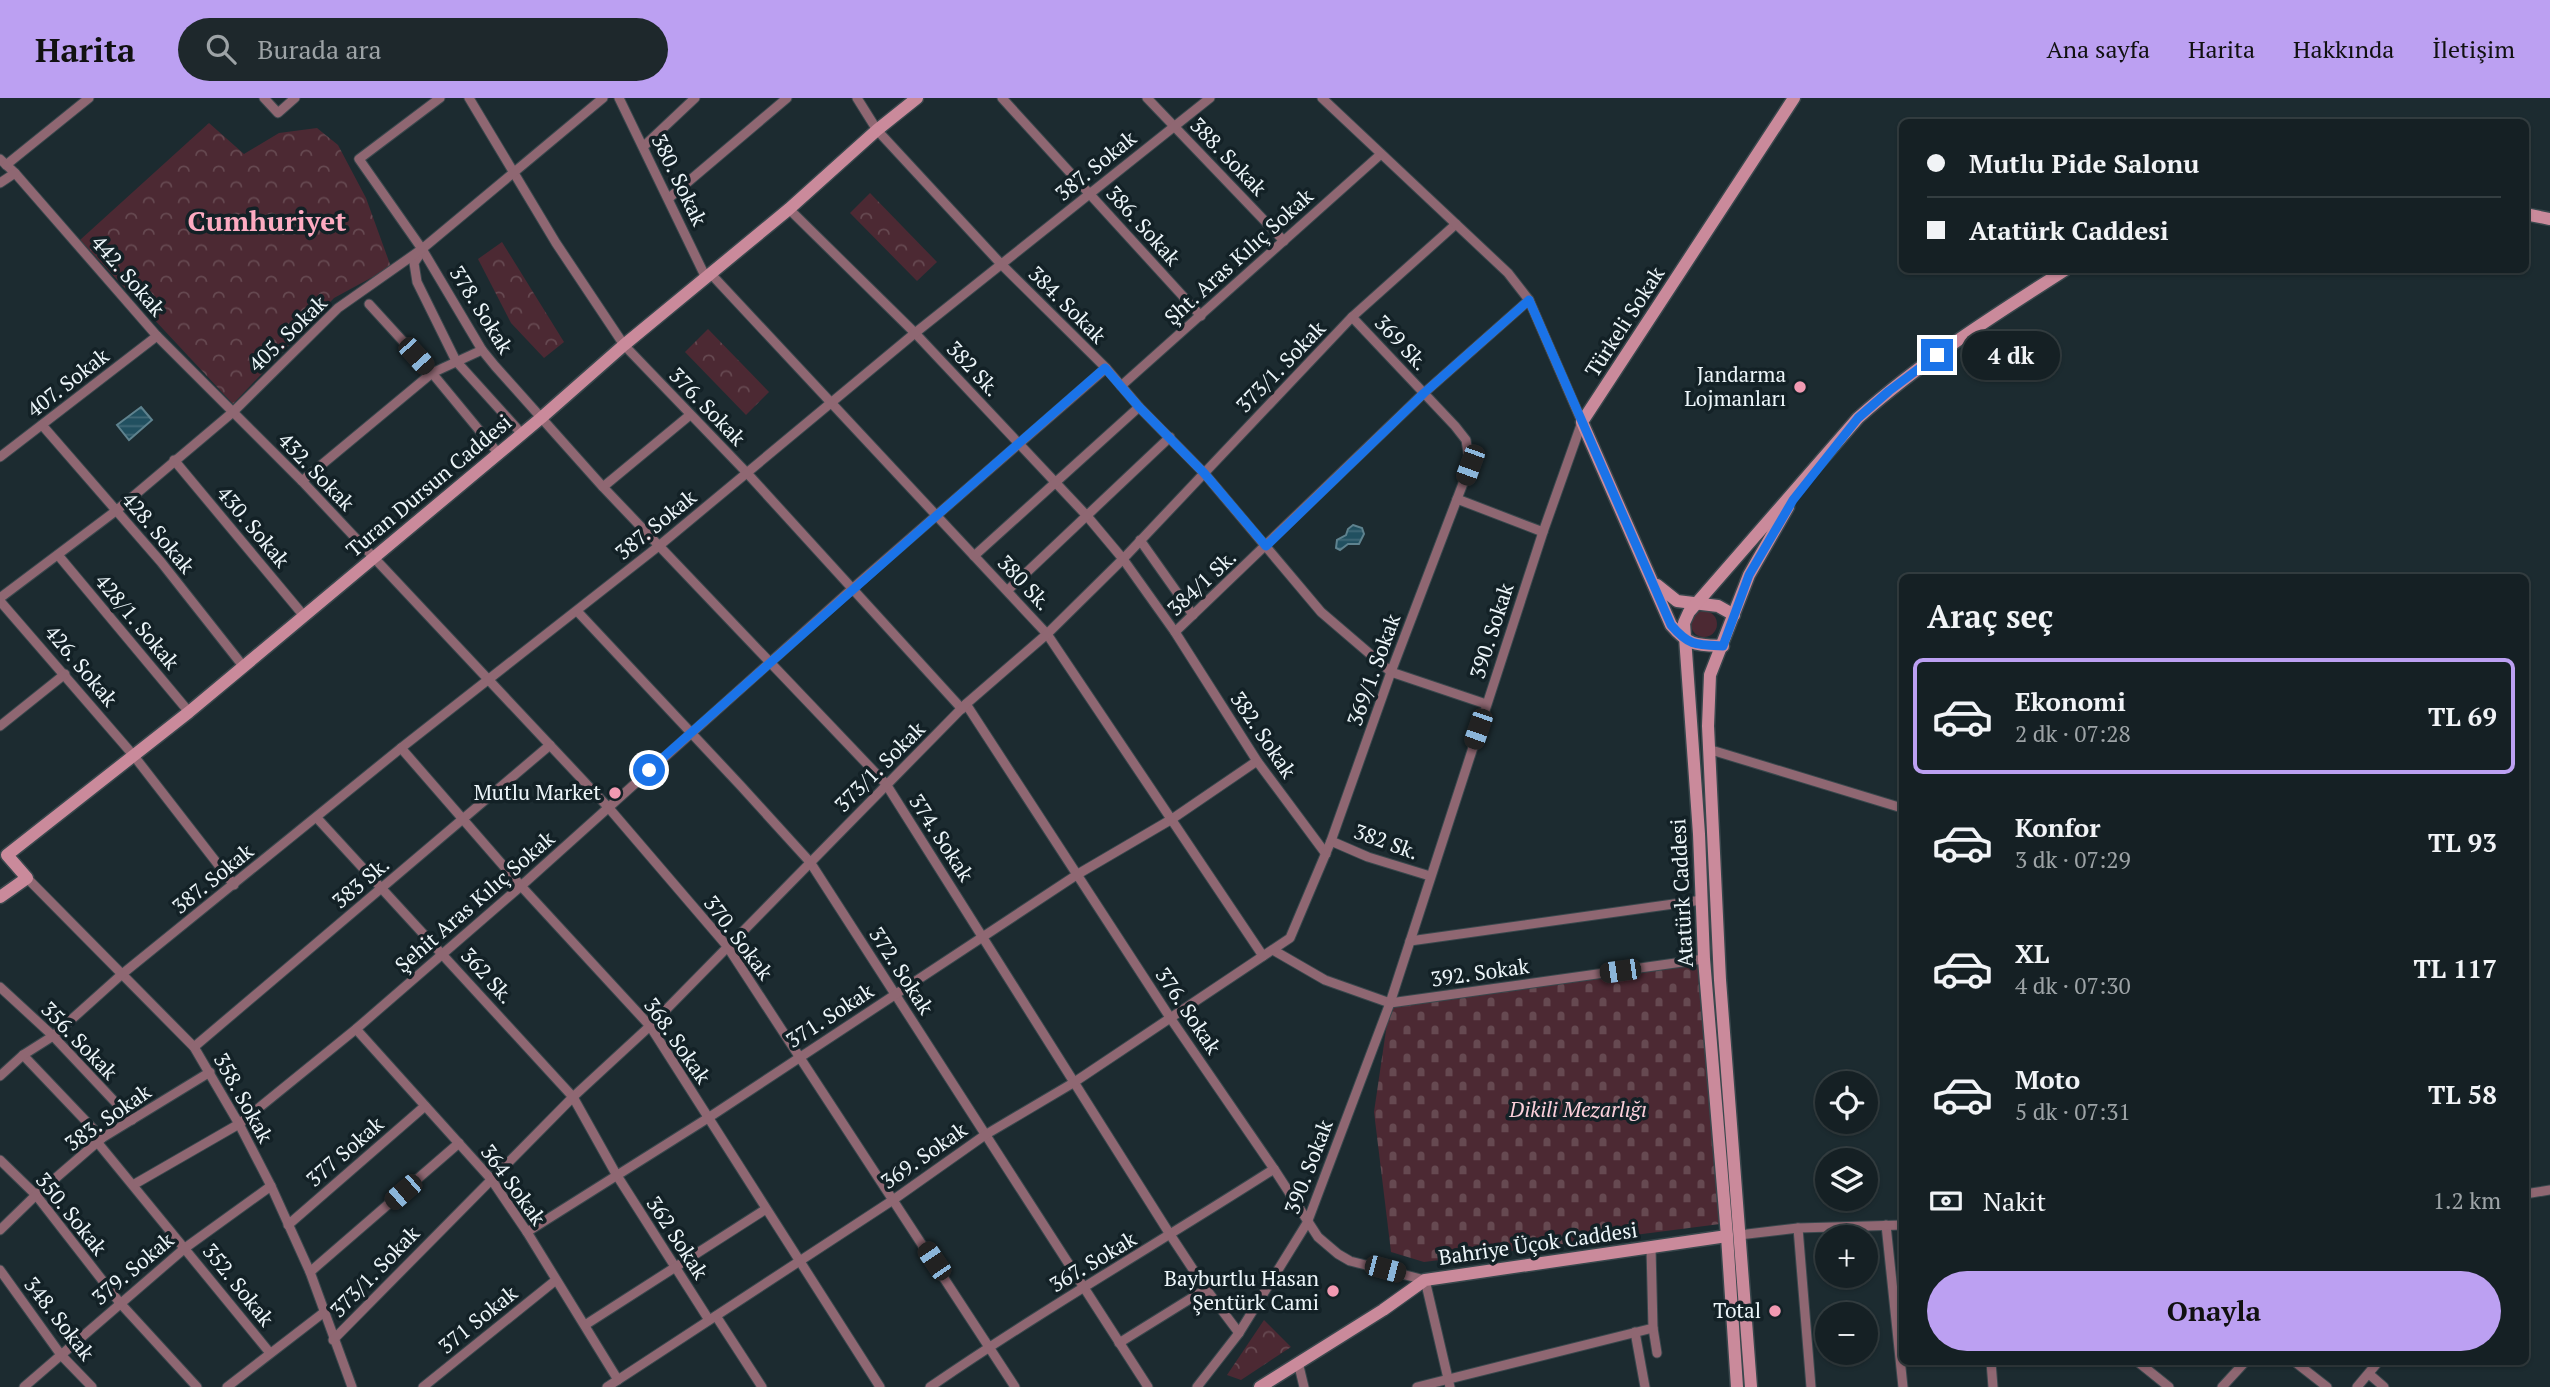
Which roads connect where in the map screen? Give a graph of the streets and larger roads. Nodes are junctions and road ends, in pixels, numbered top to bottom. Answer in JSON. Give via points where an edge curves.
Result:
{"nodes":[{"id":1,"x":89,"y":98,"type":"edge"},
{"id":2,"x":264,"y":98,"type":"edge"},
{"id":3,"x":295,"y":98,"type":"edge"},
{"id":4,"x":440,"y":98,"type":"edge"},
{"id":5,"x":469,"y":98,"type":"edge"},
{"id":6,"x":603,"y":98,"type":"edge"},
{"id":7,"x":619,"y":98,"type":"edge"},
{"id":8,"x":695,"y":98,"type":"edge"},
{"id":9,"x":787,"y":98,"type":"edge"},
{"id":10,"x":857,"y":98,"type":"edge"},
{"id":11,"x":917,"y":98,"type":"edge"},
{"id":12,"x":1002,"y":98,"type":"edge"},
{"id":13,"x":1147,"y":98,"type":"edge"},
{"id":14,"x":1210,"y":98,"type":"edge"},
{"id":15,"x":1322,"y":98,"type":"edge"},
{"id":16,"x":1794,"y":98,"type":"edge"},
{"id":17,"x":1174,"y":126,"type":"junction"},
{"id":18,"x":877,"y":130,"type":"junction"},
{"id":19,"x":644,"y":146,"type":"junction"},
{"id":20,"x":1381,"y":154,"type":"junction"},
{"id":21,"x":3,"y":162,"type":"edge"},
{"id":22,"x":515,"y":171,"type":"junction"},
{"id":23,"x":15,"y":173,"type":"junction"},
{"id":24,"x":0,"y":183,"type":"edge"},
{"id":25,"x":1090,"y":193,"type":"junction"},
{"id":26,"x":669,"y":198,"type":"junction"},
{"id":27,"x":789,"y":209,"type":"junction"},
{"id":28,"x":2529,"y":215,"type":"edge"},
{"id":29,"x":2550,"y":219,"type":"edge"},
{"id":30,"x":1456,"y":224,"type":"junction"},
{"id":31,"x":1284,"y":241,"type":"junction"},
{"id":32,"x":422,"y":249,"type":"junction"},
{"id":33,"x":1001,"y":264,"type":"junction"},
{"id":34,"x":2060,"y":273,"type":"edge"},
{"id":35,"x":709,"y":276,"type":"junction"},
{"id":36,"x":1529,"y":300,"type":"junction"},
{"id":37,"x":369,"y":304,"type":"dead end"},
{"id":38,"x":1201,"y":316,"type":"junction"},
{"id":39,"x":1352,"y":317,"type":"junction"},
{"id":40,"x":915,"y":333,"type":"junction"},
{"id":41,"x":157,"y":336,"type":"junction"},
{"id":42,"x":624,"y":345,"type":"junction"},
{"id":43,"x":482,"y":350,"type":"junction"},
{"id":44,"x":456,"y":361,"type":"junction"},
{"id":45,"x":1105,"y":368,"type":"junction"},
{"id":46,"x":432,"y":373,"type":"junction"},
{"id":47,"x":1121,"y":386,"type":"junction"},
{"id":48,"x":1424,"y":393,"type":"junction"},
{"id":49,"x":832,"y":401,"type":"junction"},
{"id":50,"x":1139,"y":407,"type":"junction"},
{"id":51,"x":233,"y":412,"type":"junction"},
{"id":52,"x":690,"y":415,"type":"junction"},
{"id":53,"x":541,"y":418,"type":"junction"},
{"id":54,"x":1582,"y":422,"type":"junction"},
{"id":55,"x":42,"y":425,"type":"junction"},
{"id":56,"x":522,"y":434,"type":"junction"},
{"id":57,"x":1170,"y":437,"type":"junction"},
{"id":58,"x":1018,"y":444,"type":"junction"},
{"id":59,"x":1830,"y":451,"type":"junction"},
{"id":60,"x":498,"y":453,"type":"junction"},
{"id":61,"x":0,"y":457,"type":"edge"},
{"id":62,"x":174,"y":460,"type":"junction"},
{"id":63,"x":747,"y":473,"type":"junction"},
{"id":64,"x":1204,"y":473,"type":"junction"},
{"id":65,"x":302,"y":481,"type":"junction"},
{"id":66,"x":1056,"y":484,"type":"junction"},
{"id":67,"x":603,"y":486,"type":"junction"},
{"id":68,"x":1457,"y":499,"type":"junction"},
{"id":69,"x":117,"y":510,"type":"junction"},
{"id":70,"x":936,"y":516,"type":"junction"},
{"id":71,"x":1087,"y":516,"type":"junction"},
{"id":72,"x":1543,"y":532,"type":"junction"},
{"id":73,"x":1140,"y":540,"type":"junction"},
{"id":74,"x":660,"y":545,"type":"junction"},
{"id":75,"x":1266,"y":546,"type":"junction"},
{"id":76,"x":58,"y":555,"type":"junction"},
{"id":77,"x":974,"y":556,"type":"junction"},
{"id":78,"x":373,"y":558,"type":"junction"},
{"id":79,"x":1123,"y":559,"type":"junction"},
{"id":80,"x":1651,"y":580,"type":"junction"},
{"id":81,"x":853,"y":588,"type":"junction"},
{"id":82,"x":1008,"y":590,"type":"junction"},
{"id":83,"x":0,"y":599,"type":"edge"},
{"id":84,"x":1697,"y":603,"type":"junction"},
{"id":85,"x":577,"y":611,"type":"junction"},
{"id":86,"x":1193,"y":615,"type":"junction"},
{"id":87,"x":1734,"y":615,"type":"junction"},
{"id":88,"x":304,"y":616,"type":"junction"},
{"id":89,"x":1175,"y":632,"type":"junction"},
{"id":90,"x":1047,"y":634,"type":"junction"},
{"id":91,"x":1684,"y":640,"type":"junction"},
{"id":92,"x":1723,"y":646,"type":"junction"},
{"id":93,"x":772,"y":663,"type":"junction"},
{"id":94,"x":243,"y":666,"type":"junction"},
{"id":95,"x":1391,"y":671,"type":"junction"},
{"id":96,"x":65,"y":674,"type":"junction"},
{"id":97,"x":488,"y":681,"type":"junction"},
{"id":98,"x":1486,"y":705,"type":"junction"},
{"id":99,"x":964,"y":706,"type":"junction"},
{"id":100,"x":189,"y":712,"type":"junction"},
{"id":101,"x":0,"y":726,"type":"edge"},
{"id":102,"x":690,"y":734,"type":"junction"},
{"id":103,"x":550,"y":745,"type":"junction"},
{"id":104,"x":401,"y":748,"type":"junction"},
{"id":105,"x":1708,"y":749,"type":"junction"},
{"id":106,"x":134,"y":756,"type":"junction"},
{"id":107,"x":1257,"y":761,"type":"junction"},
{"id":108,"x":886,"y":785,"type":"junction"},
{"id":109,"x":1899,"y":806,"type":"edge"},
{"id":110,"x":608,"y":807,"type":"junction"},
{"id":111,"x":317,"y":818,"type":"junction"},
{"id":112,"x":1172,"y":819,"type":"junction"},
{"id":113,"x":465,"y":820,"type":"junction"},
{"id":114,"x":1331,"y":841,"type":"junction"},
{"id":115,"x":4,"y":851,"type":"edge"},
{"id":116,"x":1326,"y":854,"type":"junction"},
{"id":117,"x":810,"y":862,"type":"junction"},
{"id":118,"x":1078,"y":874,"type":"junction"},
{"id":119,"x":1430,"y":876,"type":"junction"},
{"id":120,"x":27,"y":878,"type":"junction"},
{"id":121,"x":234,"y":885,"type":"junction"},
{"id":122,"x":521,"y":886,"type":"junction"},
{"id":123,"x":381,"y":888,"type":"junction"},
{"id":124,"x":0,"y":897,"type":"edge"},
{"id":125,"x":1702,"y":900,"type":"junction"},
{"id":126,"x":983,"y":935,"type":"junction"},
{"id":127,"x":1410,"y":942,"type":"junction"},
{"id":128,"x":727,"y":946,"type":"junction"},
{"id":129,"x":1273,"y":950,"type":"junction"},
{"id":130,"x":444,"y":954,"type":"junction"},
{"id":131,"x":1263,"y":956,"type":"junction"},
{"id":132,"x":1704,"y":959,"type":"junction"},
{"id":133,"x":121,"y":975,"type":"junction"},
{"id":134,"x":0,"y":987,"type":"edge"},
{"id":135,"x":896,"y":994,"type":"junction"},
{"id":136,"x":1390,"y":1003,"type":"junction"},
{"id":137,"x":1171,"y":1019,"type":"junction"},
{"id":138,"x":650,"y":1026,"type":"junction"},
{"id":139,"x":356,"y":1029,"type":"junction"},
{"id":140,"x":53,"y":1036,"type":"junction"},
{"id":141,"x":194,"y":1047,"type":"junction"},
{"id":142,"x":23,"y":1055,"type":"junction"},
{"id":143,"x":800,"y":1057,"type":"junction"},
{"id":144,"x":210,"y":1072,"type":"junction"},
{"id":145,"x":0,"y":1076,"type":"edge"},
{"id":146,"x":1073,"y":1083,"type":"junction"},
{"id":147,"x":573,"y":1097,"type":"junction"},
{"id":148,"x":425,"y":1106,"type":"junction"},
{"id":149,"x":708,"y":1118,"type":"junction"},
{"id":150,"x":132,"y":1120,"type":"junction"},
{"id":151,"x":239,"y":1124,"type":"junction"},
{"id":152,"x":985,"y":1135,"type":"junction"},
{"id":153,"x":100,"y":1140,"type":"junction"},
{"id":154,"x":459,"y":1143,"type":"junction"},
{"id":155,"x":0,"y":1160,"type":"edge"},
{"id":156,"x":1275,"y":1169,"type":"junction"},
{"id":157,"x":616,"y":1174,"type":"junction"},
{"id":158,"x":491,"y":1179,"type":"junction"},
{"id":159,"x":132,"y":1185,"type":"junction"},
{"id":160,"x":271,"y":1186,"type":"junction"},
{"id":161,"x":2550,"y":1190,"type":"edge"},
{"id":162,"x":2529,"y":1193,"type":"edge"},
{"id":163,"x":36,"y":1195,"type":"junction"},
{"id":164,"x":893,"y":1200,"type":"junction"},
{"id":165,"x":766,"y":1209,"type":"junction"},
{"id":166,"x":1307,"y":1223,"type":"junction"},
{"id":167,"x":288,"y":1225,"type":"junction"},
{"id":168,"x":1886,"y":1225,"type":"junction"},
{"id":169,"x":1899,"y":1225,"type":"edge"},
{"id":170,"x":1798,"y":1228,"type":"junction"},
{"id":171,"x":0,"y":1230,"type":"edge"},
{"id":172,"x":527,"y":1232,"type":"junction"},
{"id":173,"x":1171,"y":1236,"type":"junction"},
{"id":174,"x":1733,"y":1236,"type":"junction"},
{"id":175,"x":185,"y":1248,"type":"junction"},
{"id":176,"x":1651,"y":1248,"type":"junction"},
{"id":177,"x":801,"y":1260,"type":"junction"},
{"id":178,"x":675,"y":1266,"type":"junction"},
{"id":179,"x":0,"y":1270,"type":"edge"},
{"id":180,"x":310,"y":1272,"type":"junction"},
{"id":181,"x":556,"y":1280,"type":"junction"},
{"id":182,"x":1425,"y":1280,"type":"junction"},
{"id":183,"x":1084,"y":1288,"type":"junction"},
{"id":184,"x":1206,"y":1289,"type":"junction"},
{"id":185,"x":120,"y":1303,"type":"junction"},
{"id":186,"x":323,"y":1313,"type":"junction"},
{"id":187,"x":712,"y":1318,"type":"junction"},
{"id":188,"x":585,"y":1325,"type":"junction"},
{"id":189,"x":1653,"y":1328,"type":"junction"},
{"id":190,"x":1635,"y":1332,"type":"junction"},
{"id":191,"x":1240,"y":1333,"type":"junction"},
{"id":192,"x":333,"y":1340,"type":"junction"},
{"id":193,"x":1119,"y":1343,"type":"junction"},
{"id":194,"x":990,"y":1346,"type":"junction"},
{"id":195,"x":1899,"y":1349,"type":"edge"},
{"id":196,"x":270,"y":1353,"type":"junction"},
{"id":197,"x":1657,"y":1353,"type":"dead end"},
{"id":198,"x":61,"y":1355,"type":"junction"},
{"id":199,"x":1298,"y":1362,"type":"junction"},
{"id":200,"x":1901,"y":1365,"type":"edge"},
{"id":201,"x":1991,"y":1365,"type":"edge"},
{"id":202,"x":2142,"y":1365,"type":"edge"},
{"id":203,"x":2242,"y":1365,"type":"edge"},
{"id":204,"x":2299,"y":1365,"type":"edge"},
{"id":205,"x":2376,"y":1365,"type":"edge"},
{"id":206,"x":2369,"y":1374,"type":"junction"},
{"id":207,"x":618,"y":1380,"type":"junction"},
{"id":208,"x":194,"y":1383,"type":"edge"},
{"id":209,"x":1449,"y":1383,"type":"edge"},
{"id":210,"x":24,"y":1387,"type":"edge"},
{"id":211,"x":92,"y":1387,"type":"edge"},
{"id":212,"x":182,"y":1387,"type":"edge"},
{"id":213,"x":227,"y":1387,"type":"edge"},
{"id":214,"x":351,"y":1387,"type":"edge"},
{"id":215,"x":422,"y":1387,"type":"edge"},
{"id":216,"x":607,"y":1387,"type":"edge"},
{"id":217,"x":762,"y":1387,"type":"edge"},
{"id":218,"x":880,"y":1387,"type":"edge"},
{"id":219,"x":930,"y":1387,"type":"edge"},
{"id":220,"x":1015,"y":1387,"type":"edge"},
{"id":221,"x":1148,"y":1387,"type":"edge"},
{"id":222,"x":1197,"y":1387,"type":"edge"},
{"id":223,"x":1260,"y":1387,"type":"edge"},
{"id":224,"x":1304,"y":1387,"type":"edge"},
{"id":225,"x":1417,"y":1387,"type":"edge"},
{"id":226,"x":1645,"y":1387,"type":"edge"},
{"id":227,"x":1737,"y":1387,"type":"edge"},
{"id":228,"x":1751,"y":1387,"type":"edge"},
{"id":229,"x":1811,"y":1387,"type":"edge"},
{"id":230,"x":1903,"y":1387,"type":"edge"},
{"id":231,"x":1993,"y":1387,"type":"edge"},
{"id":232,"x":2169,"y":1387,"type":"edge"},
{"id":233,"x":2222,"y":1387,"type":"edge"},
{"id":234,"x":2328,"y":1387,"type":"edge"},
{"id":235,"x":2357,"y":1387,"type":"edge"},
{"id":236,"x":2384,"y":1387,"type":"edge"}],
"edges":[{"from":1,"to":21,"type":"street"},
{"from":2,"to":3,"type":"street","via":[[278,113]]},
{"from":4,"to":32,"type":"street","name":"378. Sokak","via":[[359,159]]},
{"from":5,"to":22,"type":"street","name":"376. Sokak"},
{"from":6,"to":22,"type":"street","name":"405. Sokak"},
{"from":7,"to":19,"type":"street","name":"380. Sokak"},
{"from":8,"to":19,"type":"street"},
{"from":9,"to":26,"type":"street"},
{"from":10,"to":18,"type":"street","name":"384. Sokak"},
{"from":11,"to":18,"type":"street","name":"Turan Dursun Caddesi"},
{"from":12,"to":25,"type":"street","name":"386. Sokak"},
{"from":13,"to":17,"type":"street","name":"388. Sokak"},
{"from":14,"to":17,"type":"street","name":"387. Sokak"},
{"from":15,"to":20,"type":"street"},
{"from":16,"to":54,"type":"street","name":"Türkeli Sokak"},
{"from":17,"to":25,"type":"street","name":"387. Sokak"},
{"from":17,"to":31,"type":"street","name":"388. Sokak"},
{"from":18,"to":27,"type":"street","name":"Turan Dursun Caddesi"},
{"from":18,"to":33,"type":"street","name":"384. Sokak"},
{"from":19,"to":26,"type":"street","name":"380. Sokak"},
{"from":20,"to":30,"type":"street"},
{"from":20,"to":31,"type":"street","name":"Şht. Aras Kılıç Sokak"},
{"from":21,"to":23,"type":"street","name":"442. Sokak"},
{"from":22,"to":32,"type":"street","name":"405. Sokak"},
{"from":22,"to":42,"type":"street","name":"376. Sokak"},
{"from":23,"to":24,"type":"street"},
{"from":23,"to":41,"type":"street","name":"442. Sokak"},
{"from":25,"to":33,"type":"street","name":"387. Sokak"},
{"from":25,"to":38,"type":"street","name":"386. Sokak"},
{"from":26,"to":35,"type":"street","name":"380. Sokak"},
{"from":27,"to":35,"type":"street","name":"Turan Dursun Caddesi"},
{"from":27,"to":40,"type":"street","name":"382 Sk."},
{"from":28,"to":29,"type":"street"},
{"from":30,"to":36,"type":"street","via":[[1508,273]]},
{"from":30,"to":39,"type":"street","name":"373/1. Sokak"},
{"from":31,"to":38,"type":"street","name":"Şht. Aras Kılıç Sokak"},
{"from":32,"to":43,"type":"street","name":"378. Sokak"},
{"from":32,"to":44,"type":"street","via":[[414,263],[417,282]]},
{"from":32,"to":51,"type":"street","name":"405. Sokak","via":[[338,308]]},
{"from":33,"to":40,"type":"street","name":"387. Sokak"},
{"from":33,"to":45,"type":"street","name":"384. Sokak"},
{"from":34,"to":59,"type":"street","name":"Atatürk Caddesi","via":[[1889,391]]},
{"from":35,"to":42,"type":"street","name":"Turan Dursun Caddesi"},
{"from":35,"to":49,"type":"street","name":"380 Sk."},
{"from":36,"to":48,"type":"street","name":"384/1 Sk."},
{"from":36,"to":54,"type":"street"},
{"from":37,"to":46,"type":"street"},
{"from":38,"to":47,"type":"street","name":"Şht. Aras Kılıç Sokak"},
{"from":39,"to":48,"type":"street","name":"369 Sk."},
{"from":39,"to":64,"type":"street","name":"373/1. Sokak"},
{"from":40,"to":49,"type":"street","name":"387. Sokak"},
{"from":40,"to":58,"type":"street","name":"382 Sk."},
{"from":41,"to":51,"type":"street","name":"442. Sokak"},
{"from":41,"to":55,"type":"street","name":"407. Sokak"},
{"from":42,"to":52,"type":"street","name":"376. Sokak"},
{"from":42,"to":53,"type":"street","name":"Turan Dursun Caddesi"},
{"from":43,"to":44,"type":"street"},
{"from":43,"to":53,"type":"street","name":"378. Sokak"},
{"from":44,"to":46,"type":"street"},
{"from":44,"to":56,"type":"street"},
{"from":45,"to":47,"type":"street","name":"384. Sokak"},
{"from":45,"to":58,"type":"street","name":"Şehit Aras Kılıç Sokak"},
{"from":46,"to":60,"type":"street"},
{"from":46,"to":65,"type":"street"},
{"from":47,"to":50,"type":"street","name":"384. Sokak"},
{"from":48,"to":68,"type":"street","name":"369/1. Sokak","via":[[1466,440],[1470,465]]},
{"from":48,"to":75,"type":"street","name":"384/1 Sk."},
{"from":49,"to":63,"type":"street","name":"387. Sokak"},
{"from":49,"to":70,"type":"street","name":"380 Sk."},
{"from":50,"to":57,"type":"street","name":"384. Sokak"},
{"from":50,"to":66,"type":"street"},
{"from":51,"to":62,"type":"street","name":"405. Sokak"},
{"from":51,"to":65,"type":"street","name":"432. Sokak"},
{"from":52,"to":63,"type":"street","name":"376. Sokak"},
{"from":52,"to":67,"type":"street"},
{"from":53,"to":56,"type":"street","name":"Turan Dursun Caddesi"},
{"from":53,"to":67,"type":"street","name":"374. Sokak"},
{"from":54,"to":72,"type":"street","name":"390. Sokak"},
{"from":54,"to":80,"type":"street"},
{"from":55,"to":61,"type":"street","name":"407. Sokak"},
{"from":55,"to":69,"type":"street","name":"428. Sokak"},
{"from":56,"to":60,"type":"street","name":"Turan Dursun Caddesi"},
{"from":57,"to":64,"type":"street","name":"384. Sokak"},
{"from":57,"to":71,"type":"street"},
{"from":58,"to":66,"type":"street","name":"382 Sk."},
{"from":58,"to":70,"type":"street","name":"Şehit Aras Kılıç Sokak"},
{"from":59,"to":84,"type":"street","name":"Atatürk Caddesi"},
{"from":59,"to":87,"type":"street","name":"Atatürk Caddesi","via":[[1786,511],[1749,575]]},
{"from":60,"to":78,"type":"street","name":"Turan Dursun Caddesi"},
{"from":62,"to":69,"type":"street","name":"405. Sokak"},
{"from":62,"to":88,"type":"street","name":"430. Sokak"},
{"from":63,"to":74,"type":"street","name":"387. Sokak"},
{"from":63,"to":81,"type":"street","name":"376. Sokak"},
{"from":64,"to":73,"type":"street","name":"373/1. Sokak"},
{"from":64,"to":75,"type":"street","name":"384. Sokak"},
{"from":65,"to":78,"type":"street","name":"432. Sokak"},
{"from":66,"to":71,"type":"street","name":"382 Sk."},
{"from":66,"to":77,"type":"street"},
{"from":67,"to":74,"type":"street","name":"374. Sokak"},
{"from":68,"to":72,"type":"street"},
{"from":68,"to":95,"type":"street","name":"369/1. Sokak"},
{"from":69,"to":76,"type":"street","name":"405. Sokak"},
{"from":69,"to":94,"type":"street","name":"428. Sokak"},
{"from":70,"to":77,"type":"street","name":"380 Sk."},
{"from":70,"to":81,"type":"street","name":"Şehit Aras Kılıç Sokak"},
{"from":71,"to":79,"type":"street","name":"382 Sk."},
{"from":71,"to":82,"type":"street"},
{"from":72,"to":98,"type":"street","name":"390. Sokak"},
{"from":73,"to":79,"type":"street","name":"373/1. Sokak"},
{"from":73,"to":86,"type":"street"},
{"from":74,"to":85,"type":"street","name":"387. Sokak"},
{"from":74,"to":93,"type":"street","name":"374. Sokak"},
{"from":75,"to":86,"type":"street","name":"384/1 Sk."},
{"from":75,"to":95,"type":"street","name":"384. Sokak","via":[[1321,612]]},
{"from":76,"to":83,"type":"street","name":"405. Sokak"},
{"from":76,"to":100,"type":"street","name":"428/1. Sokak"},
{"from":77,"to":82,"type":"street","name":"380 Sk."},
{"from":78,"to":88,"type":"street","name":"Turan Dursun Caddesi"},
{"from":78,"to":97,"type":"street","name":"370. Sokak"},
{"from":79,"to":89,"type":"street","name":"382. Sokak"},
{"from":79,"to":90,"type":"street","name":"373/1. Sokak"},
{"from":80,"to":84,"type":"street","via":[[1677,601]]},
{"from":80,"to":91,"type":"street","via":[[1671,625]]},
{"from":81,"to":93,"type":"street","name":"Şehit Aras Kılıç Sokak"},
{"from":81,"to":99,"type":"street","name":"376. Sokak"},
{"from":82,"to":90,"type":"street","name":"380 Sk."},
{"from":83,"to":96,"type":"street","name":"426. Sokak"},
{"from":84,"to":87,"type":"street","via":[[1718,606]]},
{"from":84,"to":91,"type":"street","name":"Atatürk Caddesi","via":[[1684,623]]},
{"from":85,"to":97,"type":"street","name":"387. Sokak"},
{"from":85,"to":102,"type":"street","name":"372. Sokak"},
{"from":86,"to":89,"type":"street","name":"384/1 Sk."},
{"from":87,"to":92,"type":"street","name":"Atatürk Caddesi"},
{"from":88,"to":94,"type":"street","name":"Turan Dursun Caddesi"},
{"from":89,"to":107,"type":"street","name":"382. Sokak"},
{"from":90,"to":99,"type":"street","name":"373/1. Sokak"},
{"from":90,"to":112,"type":"street","name":"380 Sk."},
{"from":91,"to":92,"type":"street"},
{"from":91,"to":125,"type":"street","name":"Atatürk Caddesi"},
{"from":92,"to":105,"type":"street","name":"Atatürk Caddesi","via":[[1710,675]]},
{"from":93,"to":102,"type":"street","name":"Şehit Aras Kılıç Sokak"},
{"from":93,"to":108,"type":"street","name":"374. Sokak"},
{"from":94,"to":100,"type":"street","name":"Turan Dursun Caddesi"},
{"from":95,"to":98,"type":"street","name":"384. Sokak"},
{"from":95,"to":114,"type":"street","name":"369/1. Sokak"},
{"from":96,"to":101,"type":"street"},
{"from":96,"to":106,"type":"street","name":"426. Sokak"},
{"from":97,"to":103,"type":"street","name":"370. Sokak"},
{"from":97,"to":104,"type":"street","name":"387. Sokak"},
{"from":98,"to":119,"type":"street","name":"390. Sokak"},
{"from":99,"to":108,"type":"street","name":"373/1. Sokak"},
{"from":99,"to":118,"type":"street","name":"376. Sokak"},
{"from":100,"to":106,"type":"street","name":"Turan Dursun Caddesi"},
{"from":102,"to":110,"type":"street","name":"Şehit Aras Kılıç Sokak"},
{"from":102,"to":117,"type":"street","name":"372. Sokak"},
{"from":103,"to":110,"type":"street","name":"370. Sokak"},
{"from":103,"to":113,"type":"street","name":"383 Sk."},
{"from":104,"to":111,"type":"street","name":"387. Sokak"},
{"from":104,"to":113,"type":"street","name":"368. Sokak"},
{"from":105,"to":109,"type":"street"},
{"from":105,"to":174,"type":"street","name":"Atatürk Caddesi"},
{"from":106,"to":115,"type":"street","name":"Turan Dursun Caddesi"},
{"from":106,"to":121,"type":"street","name":"426. Sokak"},
{"from":107,"to":112,"type":"street","name":"371. Sokak"},
{"from":107,"to":116,"type":"street","name":"382. Sokak"},
{"from":108,"to":117,"type":"street","name":"373/1. Sokak"},
{"from":108,"to":126,"type":"street","name":"374. Sokak"},
{"from":110,"to":122,"type":"street","name":"Şehit Aras Kılıç Sokak"},
{"from":110,"to":128,"type":"street","name":"370. Sokak"},
{"from":111,"to":121,"type":"street","name":"387. Sokak"},
{"from":111,"to":123,"type":"street","name":"362 Sk."},
{"from":112,"to":118,"type":"street","name":"371. Sokak"},
{"from":112,"to":131,"type":"street","name":"380 Sk."},
{"from":113,"to":122,"type":"street","name":"368. Sokak"},
{"from":113,"to":123,"type":"street","name":"383 Sk."},
{"from":114,"to":116,"type":"street","name":"369/1. Sokak"},
{"from":114,"to":119,"type":"street","name":"382 Sk."},
{"from":115,"to":120,"type":"street","name":"Turan Dursun Caddesi"},
{"from":116,"to":129,"type":"street","name":"369/1. Sokak","via":[[1295,931]]},
{"from":117,"to":128,"type":"street","name":"373/1. Sokak"},
{"from":117,"to":135,"type":"street","name":"372. Sokak"},
{"from":118,"to":126,"type":"street","name":"371. Sokak"},
{"from":118,"to":137,"type":"street","name":"376. Sokak"},
{"from":119,"to":127,"type":"street","name":"390. Sokak"},
{"from":120,"to":124,"type":"street"},
{"from":120,"to":133,"type":"street","name":"358. Sokak"},
{"from":121,"to":133,"type":"street","name":"387. Sokak"},
{"from":122,"to":130,"type":"street","name":"Şehit Aras Kılıç Sokak"},
{"from":122,"to":138,"type":"street","name":"368. Sokak"},
{"from":123,"to":130,"type":"street","name":"362 Sk."},
{"from":123,"to":141,"type":"street","name":"383 Sk."},
{"from":125,"to":127,"type":"street"},
{"from":125,"to":132,"type":"street","name":"Atatürk Caddesi"},
{"from":126,"to":135,"type":"street","name":"371. Sokak"},
{"from":126,"to":146,"type":"street","name":"374. Sokak"},
{"from":127,"to":136,"type":"street","name":"390. Sokak"},
{"from":128,"to":138,"type":"street","name":"373/1. Sokak"},
{"from":128,"to":143,"type":"street","name":"370. Sokak"},
{"from":129,"to":131,"type":"street","name":"369/1. Sokak"},
{"from":129,"to":136,"type":"street","name":"392. Sokak","via":[[1325,980]]},
{"from":130,"to":139,"type":"street","name":"Şehit Aras Kılıç Sokak"},
{"from":130,"to":147,"type":"street","name":"362 Sk."},
{"from":131,"to":137,"type":"street","name":"369. Sokak"},
{"from":132,"to":136,"type":"street","name":"392. Sokak"},
{"from":132,"to":174,"type":"street","name":"Atatürk Caddesi"},
{"from":133,"to":140,"type":"street","name":"387. Sokak"},
{"from":133,"to":141,"type":"street","name":"358. Sokak"},
{"from":134,"to":140,"type":"street","name":"356. Sokak"},
{"from":135,"to":143,"type":"street","name":"371. Sokak"},
{"from":135,"to":152,"type":"street","name":"372. Sokak"},
{"from":136,"to":166,"type":"street","name":"390. Sokak"},
{"from":137,"to":146,"type":"street","name":"369. Sokak"},
{"from":137,"to":156,"type":"street","name":"376. Sokak"},
{"from":138,"to":147,"type":"street","name":"373/1. Sokak"},
{"from":138,"to":149,"type":"street","name":"368. Sokak"},
{"from":139,"to":148,"type":"street","name":"364 Sokak"},
{"from":139,"to":151,"type":"street","name":"Şehit Aras Kılıç Sokak"},
{"from":140,"to":142,"type":"street","name":"387. Sokak"},
{"from":140,"to":150,"type":"street","name":"356. Sokak"},
{"from":141,"to":144,"type":"street","name":"358. Sokak"},
{"from":142,"to":145,"type":"street","name":"387. Sokak"},
{"from":142,"to":153,"type":"street","name":"352. Sokak"},
{"from":143,"to":149,"type":"street","name":"371. Sokak"},
{"from":143,"to":164,"type":"street","name":"370. Sokak"},
{"from":144,"to":150,"type":"street","name":"383. Sokak"},
{"from":144,"to":151,"type":"street","name":"358. Sokak"},
{"from":146,"to":152,"type":"street","name":"369. Sokak"},
{"from":146,"to":173,"type":"street","name":"374. Sokak"},
{"from":147,"to":157,"type":"street","name":"362 Sk."},
{"from":147,"to":158,"type":"street","name":"373/1. Sokak"},
{"from":148,"to":154,"type":"street","name":"364 Sokak"},
{"from":148,"to":167,"type":"street","name":"377 Sokak"},
{"from":149,"to":157,"type":"street","name":"371. Sokak"},
{"from":149,"to":165,"type":"street","name":"368. Sokak"},
{"from":150,"to":153,"type":"street","name":"383. Sokak"},
{"from":151,"to":159,"type":"street","name":"Şehit Aras Kılıç Sokak"},
{"from":151,"to":160,"type":"street","name":"358. Sokak"},
{"from":152,"to":164,"type":"street","name":"369. Sokak"},
{"from":152,"to":183,"type":"street","name":"372. Sokak"},
{"from":153,"to":159,"type":"street","name":"352. Sokak"},
{"from":153,"to":163,"type":"street","name":"383. Sokak"},
{"from":154,"to":158,"type":"street","name":"364 Sokak"},
{"from":154,"to":180,"type":"street"},
{"from":155,"to":163,"type":"street","name":"350. Sokak"},
{"from":156,"to":166,"type":"street","name":"376. Sokak"},
{"from":156,"to":173,"type":"street","name":"367. Sokak"},
{"from":157,"to":172,"type":"street","name":"371. Sokak"},
{"from":157,"to":178,"type":"street","name":"362 Sokak"},
{"from":158,"to":172,"type":"street","name":"364 Sokak"},
{"from":158,"to":192,"type":"street","name":"373/1. Sokak"},
{"from":159,"to":175,"type":"street","name":"352. Sokak"},
{"from":160,"to":167,"type":"street","name":"358. Sokak"},
{"from":160,"to":175,"type":"street","name":"379. Sokak"},
{"from":161,"to":162,"type":"street"},
{"from":163,"to":171,"type":"street","name":"383. Sokak"},
{"from":163,"to":185,"type":"street","name":"350. Sokak"},
{"from":164,"to":177,"type":"street","name":"369. Sokak"},
{"from":164,"to":194,"type":"street","name":"370. Sokak"},
{"from":165,"to":177,"type":"street","name":"368. Sokak"},
{"from":165,"to":178,"type":"street"},
{"from":166,"to":182,"type":"street","name":"376. Sokak","via":[[1326,1246],[1350,1261]]},
{"from":166,"to":191,"type":"street","name":"390. Sokak"},
{"from":167,"to":180,"type":"street","name":"358. Sokak"},
{"from":168,"to":169,"type":"street"},
{"from":168,"to":170,"type":"street"},
{"from":168,"to":195,"type":"street"},
{"from":170,"to":174,"type":"street"},
{"from":170,"to":229,"type":"street"},
{"from":172,"to":181,"type":"street","name":"364 Sokak"},
{"from":173,"to":183,"type":"street","name":"367. Sokak"},
{"from":173,"to":184,"type":"street","name":"374. Sokak"},
{"from":174,"to":176,"type":"street","name":"Bahriye Üçok Caddesi"},
{"from":174,"to":227,"type":"street","name":"Atatürk Caddesi"},
{"from":174,"to":228,"type":"street","name":"Atatürk Caddesi"},
{"from":175,"to":185,"type":"street","name":"379. Sokak"},
{"from":175,"to":196,"type":"street","name":"352. Sokak"},
{"from":176,"to":182,"type":"street","name":"Bahriye Üçok Caddesi"},
{"from":176,"to":189,"type":"street"},
{"from":177,"to":187,"type":"street","name":"369. Sokak"},
{"from":177,"to":218,"type":"street","name":"368. Sokak"},
{"from":178,"to":187,"type":"street","name":"362 Sokak"},
{"from":178,"to":188,"type":"street"},
{"from":179,"to":198,"type":"street","name":"348. Sokak"},
{"from":180,"to":186,"type":"street","name":"358. Sokak"},
{"from":181,"to":188,"type":"street","name":"364 Sokak"},
{"from":181,"to":215,"type":"street","name":"371 Sokak"},
{"from":182,"to":199,"type":"street","name":"Bahriye Üçok Caddesi"},
{"from":182,"to":209,"type":"street"},
{"from":183,"to":193,"type":"street","name":"372. Sokak"},
{"from":183,"to":194,"type":"street","name":"367. Sokak"},
{"from":184,"to":191,"type":"street","name":"374. Sokak"},
{"from":184,"to":193,"type":"street"},
{"from":185,"to":198,"type":"street","name":"379. Sokak"},
{"from":185,"to":208,"type":"street","name":"350. Sokak"},
{"from":186,"to":192,"type":"street","name":"358. Sokak"},
{"from":186,"to":196,"type":"street"},
{"from":187,"to":207,"type":"street","name":"369. Sokak"},
{"from":187,"to":217,"type":"street","name":"362 Sokak"},
{"from":188,"to":207,"type":"street","name":"364 Sokak"},
{"from":189,"to":190,"type":"street"},
{"from":189,"to":197,"type":"street"},
{"from":190,"to":209,"type":"street"},
{"from":190,"to":226,"type":"street"},
{"from":191,"to":222,"type":"street","name":"390. Sokak"},
{"from":192,"to":214,"type":"street","name":"358. Sokak"},
{"from":193,"to":221,"type":"street","name":"372. Sokak"},
{"from":194,"to":219,"type":"street","name":"367. Sokak"},
{"from":194,"to":220,"type":"street","name":"370. Sokak"},
{"from":196,"to":213,"type":"street"},
{"from":198,"to":210,"type":"street","name":"379. Sokak"},
{"from":198,"to":211,"type":"street","name":"348. Sokak"},
{"from":199,"to":223,"type":"street","name":"Bahriye Üçok Caddesi"},
{"from":199,"to":224,"type":"street"},
{"from":200,"to":230,"type":"street"},
{"from":201,"to":231,"type":"street"},
{"from":202,"to":232,"type":"street"},
{"from":203,"to":233,"type":"street"},
{"from":204,"to":234,"type":"street"},
{"from":205,"to":206,"type":"street"},
{"from":206,"to":235,"type":"street"},
{"from":206,"to":236,"type":"street"},
{"from":207,"to":216,"type":"street","name":"369. Sokak"},
{"from":208,"to":212,"type":"street"},
{"from":209,"to":225,"type":"street"}]}
